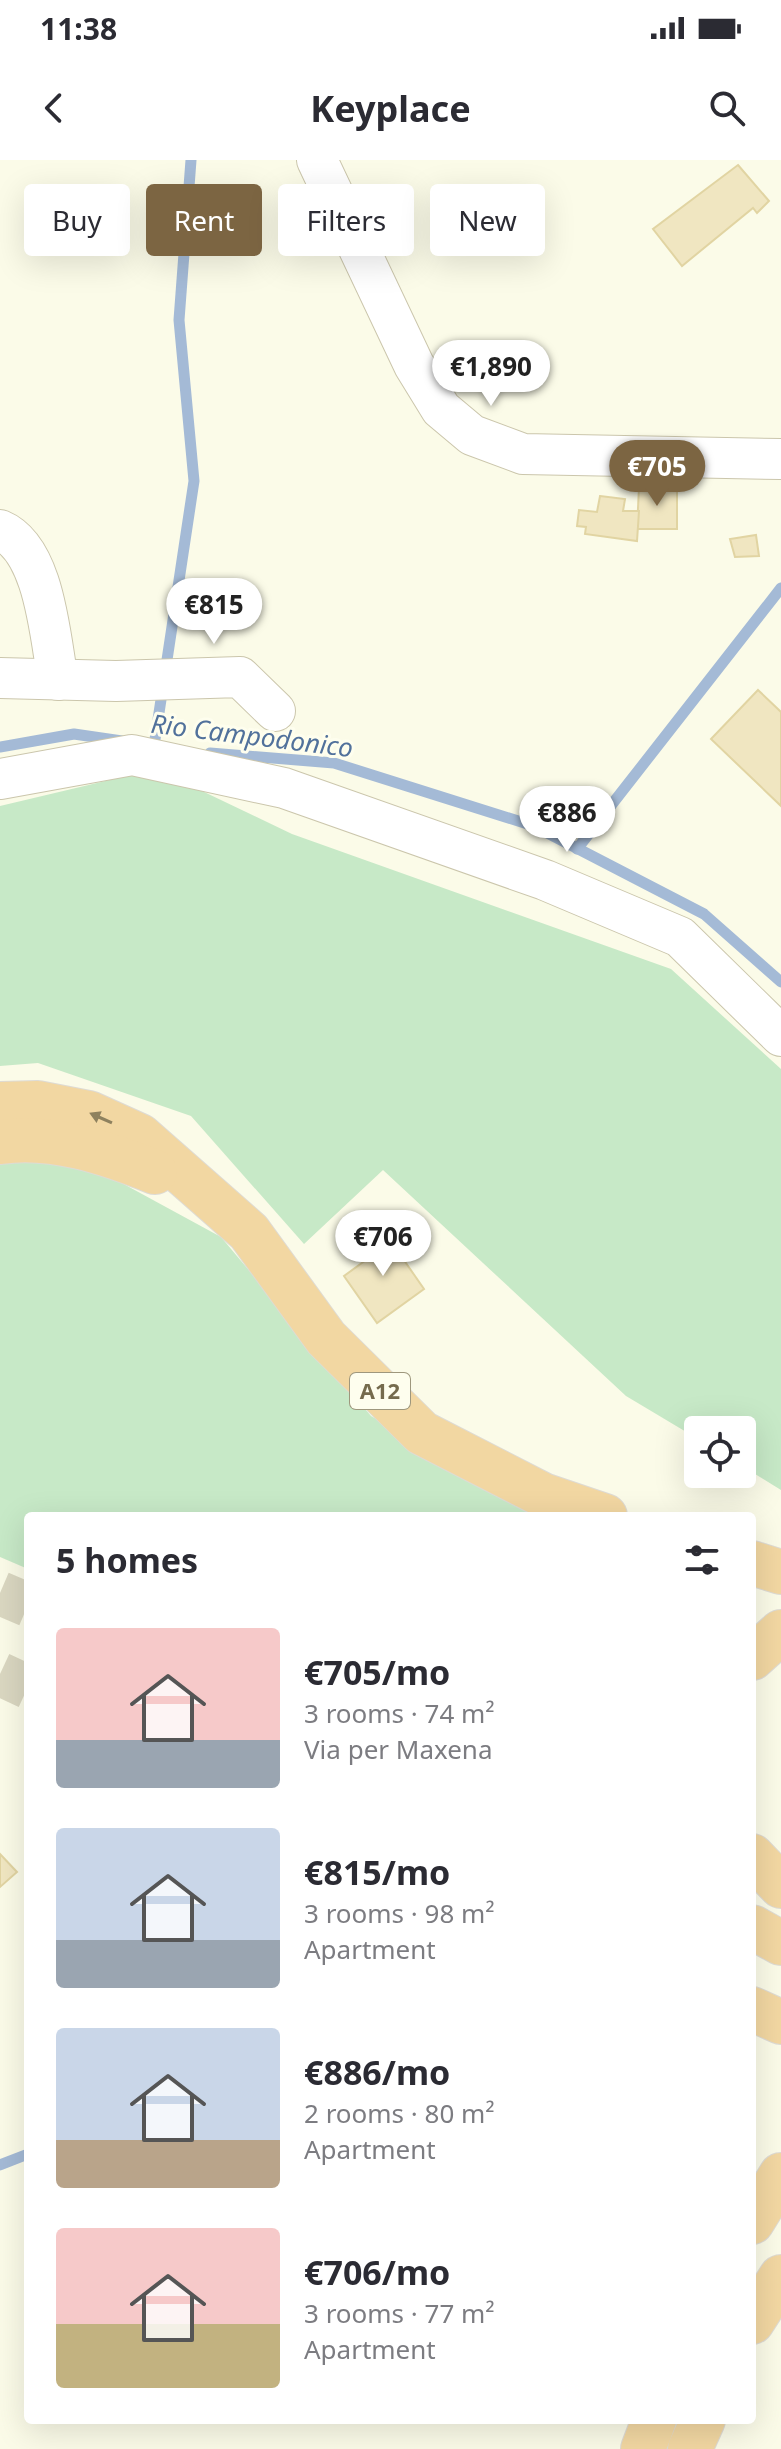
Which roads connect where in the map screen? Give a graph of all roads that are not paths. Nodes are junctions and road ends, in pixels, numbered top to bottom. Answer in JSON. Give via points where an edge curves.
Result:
{"nodes":[{"id":1,"x":317,"y":160,"type":"edge"},
{"id":2,"x":781,"y":459,"type":"edge"},
{"id":3,"x":0,"y":530,"type":"edge"},
{"id":4,"x":0,"y":678,"type":"edge"},
{"id":5,"x":58,"y":680,"type":"junction"},
{"id":6,"x":275,"y":711,"type":"dead end"},
{"id":7,"x":0,"y":779,"type":"edge"},
{"id":8,"x":781,"y":1036,"type":"edge"},
{"id":9,"x":0,"y":1104,"type":"edge"},
{"id":10,"x":0,"y":1142,"type":"edge"},
{"id":11,"x":208,"y":1196,"type":"junction"},
{"id":12,"x":593,"y":1512,"type":"edge"},
{"id":13,"x":756,"y":1564,"type":"edge"},
{"id":14,"x":781,"y":1572,"type":"edge"},
{"id":15,"x":781,"y":1632,"type":"edge"},
{"id":16,"x":756,"y":1654,"type":"edge"},
{"id":17,"x":756,"y":1860,"type":"edge"},
{"id":18,"x":781,"y":1886,"type":"edge"},
{"id":19,"x":756,"y":1929,"type":"edge"},
{"id":20,"x":781,"y":1943,"type":"edge"},
{"id":21,"x":756,"y":2011,"type":"edge"},
{"id":22,"x":781,"y":2022,"type":"edge"},
{"id":23,"x":781,"y":2175,"type":"edge"},
{"id":24,"x":756,"y":2216,"type":"edge"},
{"id":25,"x":781,"y":2277,"type":"edge"},
{"id":26,"x":756,"y":2316,"type":"edge"},
{"id":27,"x":652,"y":2424,"type":"edge"},
{"id":28,"x":701,"y":2424,"type":"edge"},
{"id":29,"x":643,"y":2449,"type":"edge"},
{"id":30,"x":690,"y":2449,"type":"edge"}],
"edges":[{"from":1,"to":2,"type":"street","via":[[414,365],[441,409],[472,435],[523,454]]},
{"from":3,"to":5,"type":"street","via":[[10,534],[36,569]]},
{"from":4,"to":5,"type":"street"},
{"from":5,"to":6,"type":"street","via":[[240,677]]},
{"from":7,"to":8,"type":"street","via":[[132,755],[284,788],[545,880],[680,937]]},
{"from":11,"to":9,"type":"highway","number":"A12","one_way":true,"via":[[140,1136],[89,1113],[38,1103]]},
{"from":10,"to":11,"type":"highway","number":"A12","via":[[21,1139],[103,1152]]},
{"from":11,"to":12,"type":"highway","number":"A12","via":[[249,1232],[326,1338],[422,1433],[543,1495]]},
{"from":13,"to":14,"type":"highway"},
{"from":15,"to":16,"type":"highway"},
{"from":17,"to":18,"type":"highway"},
{"from":19,"to":20,"type":"highway"},
{"from":21,"to":22,"type":"highway"},
{"from":23,"to":24,"type":"highway"},
{"from":25,"to":26,"type":"highway"},
{"from":27,"to":29,"type":"highway"},
{"from":28,"to":30,"type":"highway"}]}
